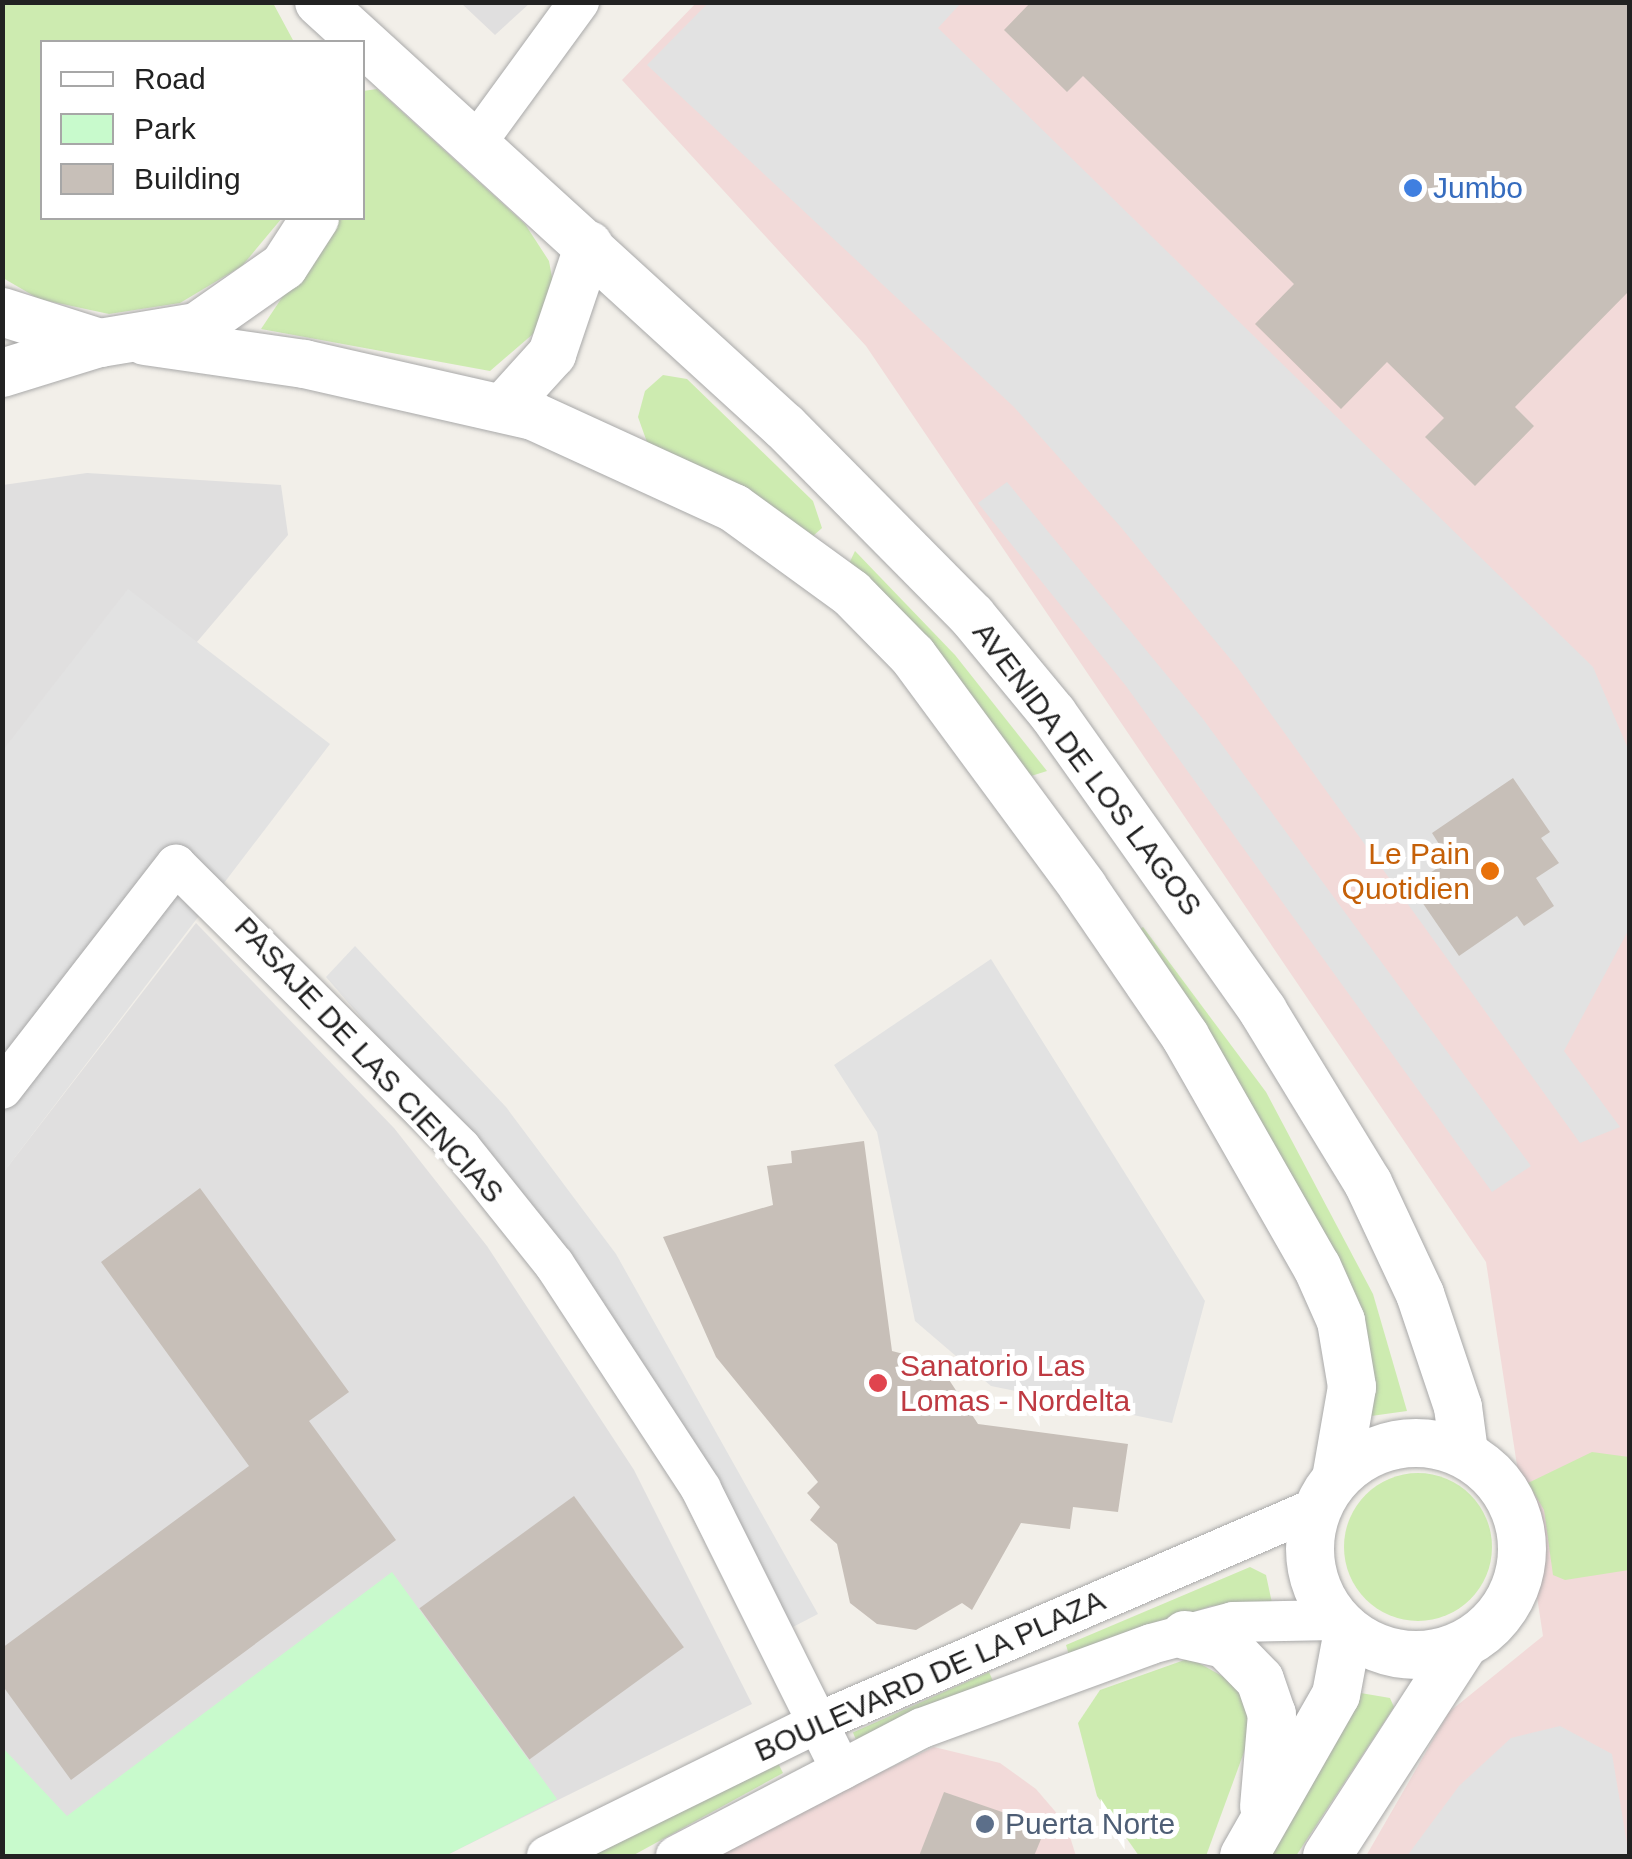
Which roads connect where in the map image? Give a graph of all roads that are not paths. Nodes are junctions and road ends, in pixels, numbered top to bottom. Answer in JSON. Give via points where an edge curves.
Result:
{"nodes":[{"id":1,"x":304,"y":2,"type":"edge"},
{"id":2,"x":319,"y":2,"type":"edge"},
{"id":3,"x":579,"y":2,"type":"edge"},
{"id":4,"x":322,"y":40,"type":"edge"},
{"id":5,"x":363,"y":40,"type":"edge"},
{"id":6,"x":365,"y":41,"type":"edge"},
{"id":7,"x":479,"y":139,"type":"junction"},
{"id":8,"x":314,"y":220,"type":"edge"},
{"id":9,"x":590,"y":246,"type":"junction"},
{"id":10,"x":2,"y":312,"type":"edge"},
{"id":11,"x":122,"y":342,"type":"junction"},
{"id":12,"x":2,"y":373,"type":"edge"},
{"id":13,"x":504,"y":407,"type":"junction"},
{"id":14,"x":2,"y":1089,"type":"edge"},
{"id":15,"x":1464,"y":1452,"type":"junction"},
{"id":16,"x":1327,"y":1493,"type":"junction"},
{"id":17,"x":1342,"y":1626,"type":"junction"},
{"id":18,"x":1185,"y":1635,"type":"junction"},
{"id":19,"x":1464,"y":1644,"type":"junction"},
{"id":20,"x":819,"y":1722,"type":"junction"},
{"id":21,"x":842,"y":1770,"type":"junction"},
{"id":22,"x":1252,"y":1839,"type":"edge"},
{"id":23,"x":547,"y":1856,"type":"edge"},
{"id":24,"x":676,"y":1856,"type":"edge"},
{"id":25,"x":1327,"y":1856,"type":"edge"}],
"edges":[{"from":1,"to":4,"type":"street"},
{"from":2,"to":5,"type":"street","name":"AVENIDA DE LOS LAGOS"},
{"from":3,"to":7,"type":"street"},
{"from":6,"to":7,"type":"street","name":"AVENIDA DE LOS LAGOS"},
{"from":7,"to":9,"type":"street","name":"AVENIDA DE LOS LAGOS"},
{"from":8,"to":11,"type":"street","via":[[284,266],[244,302]]},
{"from":9,"to":13,"type":"street","via":[[552,354]]},
{"from":9,"to":15,"type":"street","name":"AVENIDA DE LOS LAGOS","via":[[972,616],[1148,842],[1368,1184],[1420,1294],[1458,1406]]},
{"from":10,"to":11,"type":"street"},
{"from":11,"to":12,"type":"street"},
{"from":11,"to":13,"type":"street"},
{"from":13,"to":16,"type":"street","via":[[734,508],[851,593],[912,656],[1185,1036],[1317,1267],[1341,1321],[1352,1387]]},
{"from":14,"to":20,"type":"street","name":"PASAJE DE LAS CIENCIAS","via":[[176,865],[461,1148],[554,1264],[702,1490]]},
{"from":15,"to":16,"type":"street","via":[[1396,1444]]},
{"from":15,"to":19,"type":"street","via":[[1506,1489],[1523,1558],[1503,1608]]},
{"from":16,"to":17,"type":"street","via":[[1311,1566]]},
{"from":16,"to":20,"type":"street","name":"BOULEVARD DE LA PLAZA"},
{"from":17,"to":18,"type":"street","name":"BOULEVARD DE LA PLAZA","via":[[1233,1622]]},
{"from":17,"to":19,"type":"street","via":[[1404,1655]]},
{"from":17,"to":22,"type":"street","via":[[1336,1695]]},
{"from":18,"to":21,"type":"street","name":"BOULEVARD DE LA PLAZA","via":[[922,1728]]},
{"from":18,"to":22,"type":"street","via":[[1225,1644],[1260,1680],[1272,1714]]},
{"from":19,"to":25,"type":"street"},
{"from":20,"to":21,"type":"street","name":"PASAJE DE LAS CIENCIAS"},
{"from":20,"to":23,"type":"street","name":"BOULEVARD DE LA PLAZA"},
{"from":21,"to":24,"type":"street","name":"BOULEVARD DE LA PLAZA"}]}
